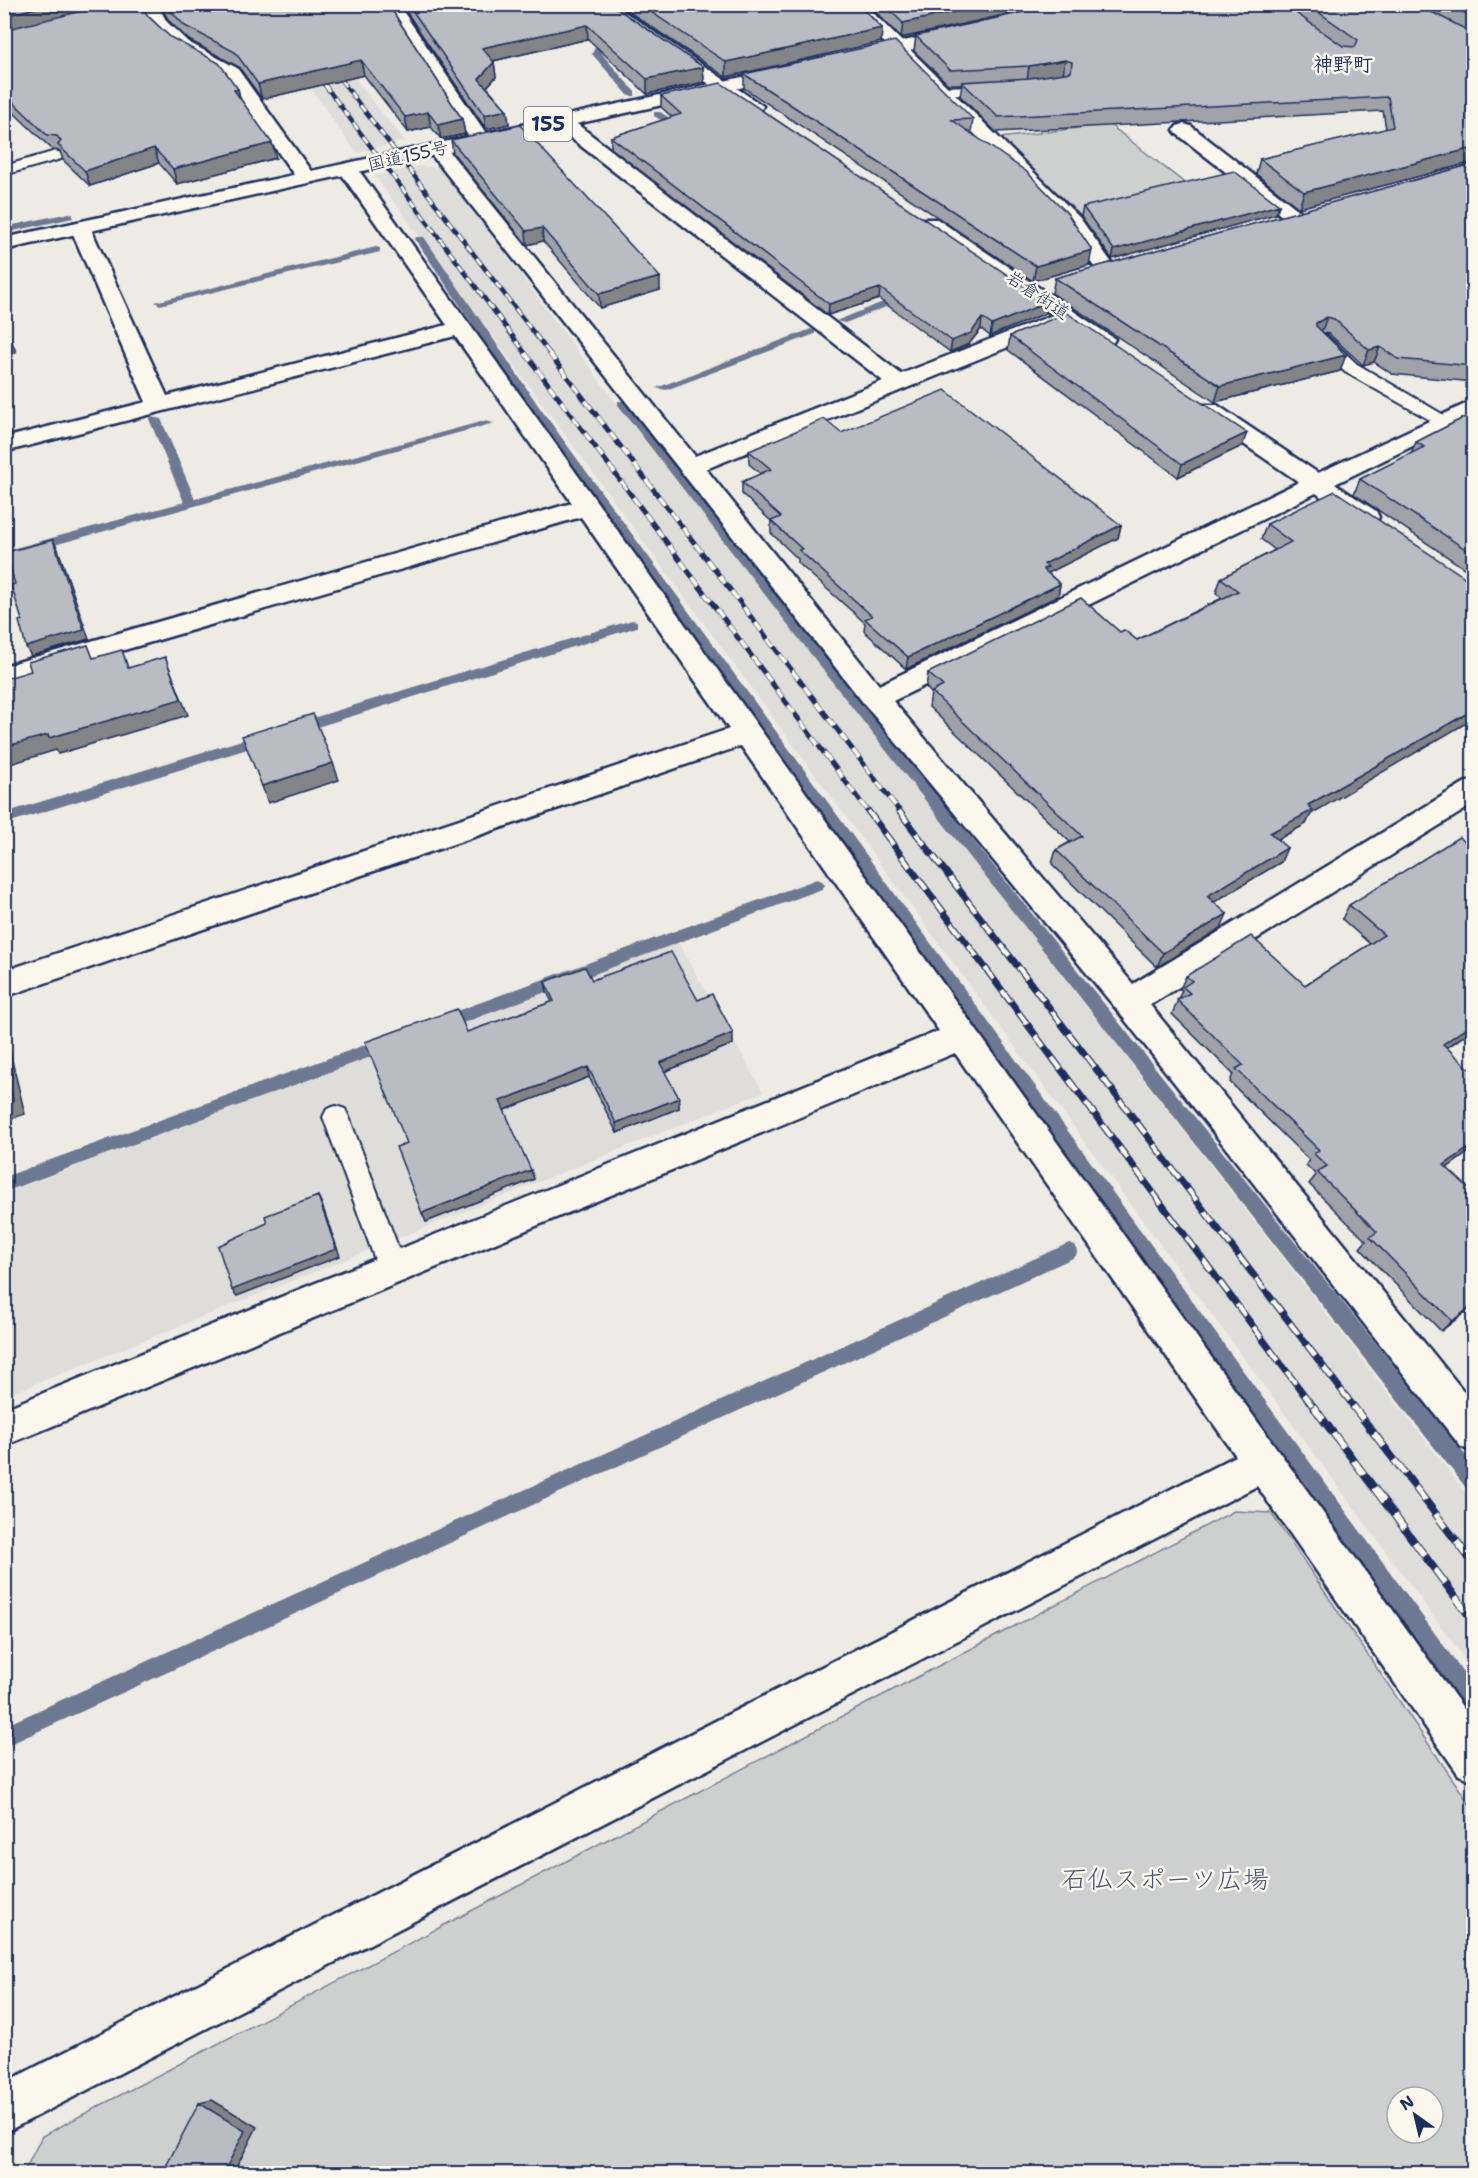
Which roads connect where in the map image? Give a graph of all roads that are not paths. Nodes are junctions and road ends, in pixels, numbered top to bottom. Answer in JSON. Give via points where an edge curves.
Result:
{"nodes":[{"id":1,"x":389,"y":4,"type":"edge"},
{"id":2,"x":601,"y":4,"type":"edge"},
{"id":3,"x":854,"y":4,"type":"edge"},
{"id":4,"x":142,"y":5,"type":"edge"},
{"id":5,"x":977,"y":29,"type":"edge"},
{"id":6,"x":899,"y":47,"type":"junction"},
{"id":7,"x":832,"y":62,"type":"edge"},
{"id":8,"x":811,"y":67,"type":"edge"},
{"id":9,"x":724,"y":86,"type":"junction"},
{"id":10,"x":1016,"y":88,"type":"edge"},
{"id":11,"x":943,"y":91,"type":"junction"},
{"id":12,"x":773,"y":119,"type":"edge"},
{"id":13,"x":561,"y":121,"type":"junction"},
{"id":14,"x":1184,"y":130,"type":"edge"},
{"id":15,"x":480,"y":139,"type":"junction"},
{"id":16,"x":436,"y":149,"type":"junction"},
{"id":17,"x":56,"y":156,"type":"edge"},
{"id":18,"x":348,"y":169,"type":"junction"},
{"id":19,"x":4,"y":171,"type":"edge"},
{"id":20,"x":306,"y":178,"type":"junction"},
{"id":21,"x":1316,"y":210,"type":"edge"},
{"id":22,"x":912,"y":211,"type":"edge"},
{"id":23,"x":80,"y":227,"type":"junction"},
{"id":24,"x":4,"y":244,"type":"edge"},
{"id":25,"x":1084,"y":276,"type":"edge"},
{"id":26,"x":1052,"y":284,"type":"edge"},
{"id":27,"x":1030,"y":290,"type":"junction"},
{"id":28,"x":1067,"y":315,"type":"junction"},
{"id":29,"x":461,"y":328,"type":"junction"},
{"id":30,"x":1321,"y":340,"type":"edge"},
{"id":31,"x":1125,"y":353,"type":"edge"},
{"id":32,"x":899,"y":383,"type":"junction"},
{"id":33,"x":1192,"y":399,"type":"edge"},
{"id":34,"x":159,"y":405,"type":"junction"},
{"id":35,"x":1473,"y":407,"type":"edge"},
{"id":36,"x":1444,"y":421,"type":"junction"},
{"id":37,"x":4,"y":445,"type":"edge"},
{"id":38,"x":693,"y":466,"type":"junction"},
{"id":39,"x":1317,"y":483,"type":"junction"},
{"id":40,"x":587,"y":507,"type":"junction"},
{"id":41,"x":1385,"y":530,"type":"edge"},
{"id":42,"x":4,"y":676,"type":"edge"},
{"id":43,"x":876,"y":698,"type":"junction"},
{"id":44,"x":747,"y":733,"type":"junction"},
{"id":45,"x":1473,"y":790,"type":"edge"},
{"id":46,"x":4,"y":984,"type":"edge"},
{"id":47,"x":1129,"y":1002,"type":"junction"},
{"id":48,"x":961,"y":1036,"type":"junction"},
{"id":49,"x":336,"y":1117,"type":"dead end"},
{"id":50,"x":392,"y":1268,"type":"junction"},
{"id":51,"x":4,"y":1428,"type":"edge"},
{"id":52,"x":1471,"y":1428,"type":"edge"},
{"id":53,"x":1263,"y":1463,"type":"junction"},
{"id":54,"x":1473,"y":1760,"type":"edge"},
{"id":55,"x":4,"y":2109,"type":"edge"}],
"edges":[{"from":1,"to":15,"type":"main road"},
{"from":2,"to":9,"type":"main road"},
{"from":3,"to":6,"type":"main road"},
{"from":4,"to":20,"type":"main road","via":[[182,46],[231,72]]},
{"from":5,"to":6,"type":"main road"},
{"from":6,"to":7,"type":"main road"},
{"from":6,"to":11,"type":"main road"},
{"from":8,"to":9,"type":"main road","name":"国道155号","number":"155"},
{"from":9,"to":12,"type":"main road"},
{"from":9,"to":13,"type":"main road","name":"国道155号","number":"155"},
{"from":10,"to":11,"type":"lane"},
{"from":11,"to":25,"type":"main road","via":[[1115,267]]},
{"from":13,"to":15,"type":"main road","name":"国道155号","number":"155"},
{"from":13,"to":32,"type":"main road"},
{"from":14,"to":21,"type":"main road","via":[[1284,219]]},
{"from":15,"to":16,"type":"main road","name":"国道155号","number":"155"},
{"from":16,"to":18,"type":"main road","name":"国道155号","number":"155"},
{"from":16,"to":38,"type":"main road"},
{"from":17,"to":19,"type":"lane"},
{"from":18,"to":20,"type":"main road","name":"国道155号","number":"155"},
{"from":18,"to":29,"type":"main road"},
{"from":20,"to":23,"type":"main road","name":"国道155号","number":"155"},
{"from":22,"to":27,"type":"main road","name":"岩倉街道"},
{"from":23,"to":24,"type":"main road","name":"国道155号","number":"155"},
{"from":23,"to":34,"type":"main road"},
{"from":26,"to":27,"type":"main road"},
{"from":27,"to":28,"type":"main road","name":"岩倉街道"},
{"from":28,"to":31,"type":"main road","name":"岩倉街道"},
{"from":28,"to":32,"type":"main road"},
{"from":29,"to":34,"type":"main road"},
{"from":29,"to":40,"type":"main road"},
{"from":30,"to":36,"type":"lane","via":[[1351,368]]},
{"from":32,"to":38,"type":"main road"},
{"from":33,"to":39,"type":"main road"},
{"from":34,"to":37,"type":"main road"},
{"from":35,"to":36,"type":"main road"},
{"from":36,"to":39,"type":"main road"},
{"from":38,"to":43,"type":"main road"},
{"from":39,"to":41,"type":"main road"},
{"from":39,"to":43,"type":"main road"},
{"from":40,"to":42,"type":"main road"},
{"from":40,"to":44,"type":"main road"},
{"from":43,"to":47,"type":"main road"},
{"from":44,"to":46,"type":"main road"},
{"from":44,"to":48,"type":"main road"},
{"from":45,"to":47,"type":"main road"},
{"from":47,"to":52,"type":"main road"},
{"from":48,"to":50,"type":"main road"},
{"from":48,"to":53,"type":"main road"},
{"from":49,"to":50,"type":"lane"},
{"from":50,"to":51,"type":"main road"},
{"from":53,"to":54,"type":"main road"},
{"from":53,"to":55,"type":"main road"}]}
